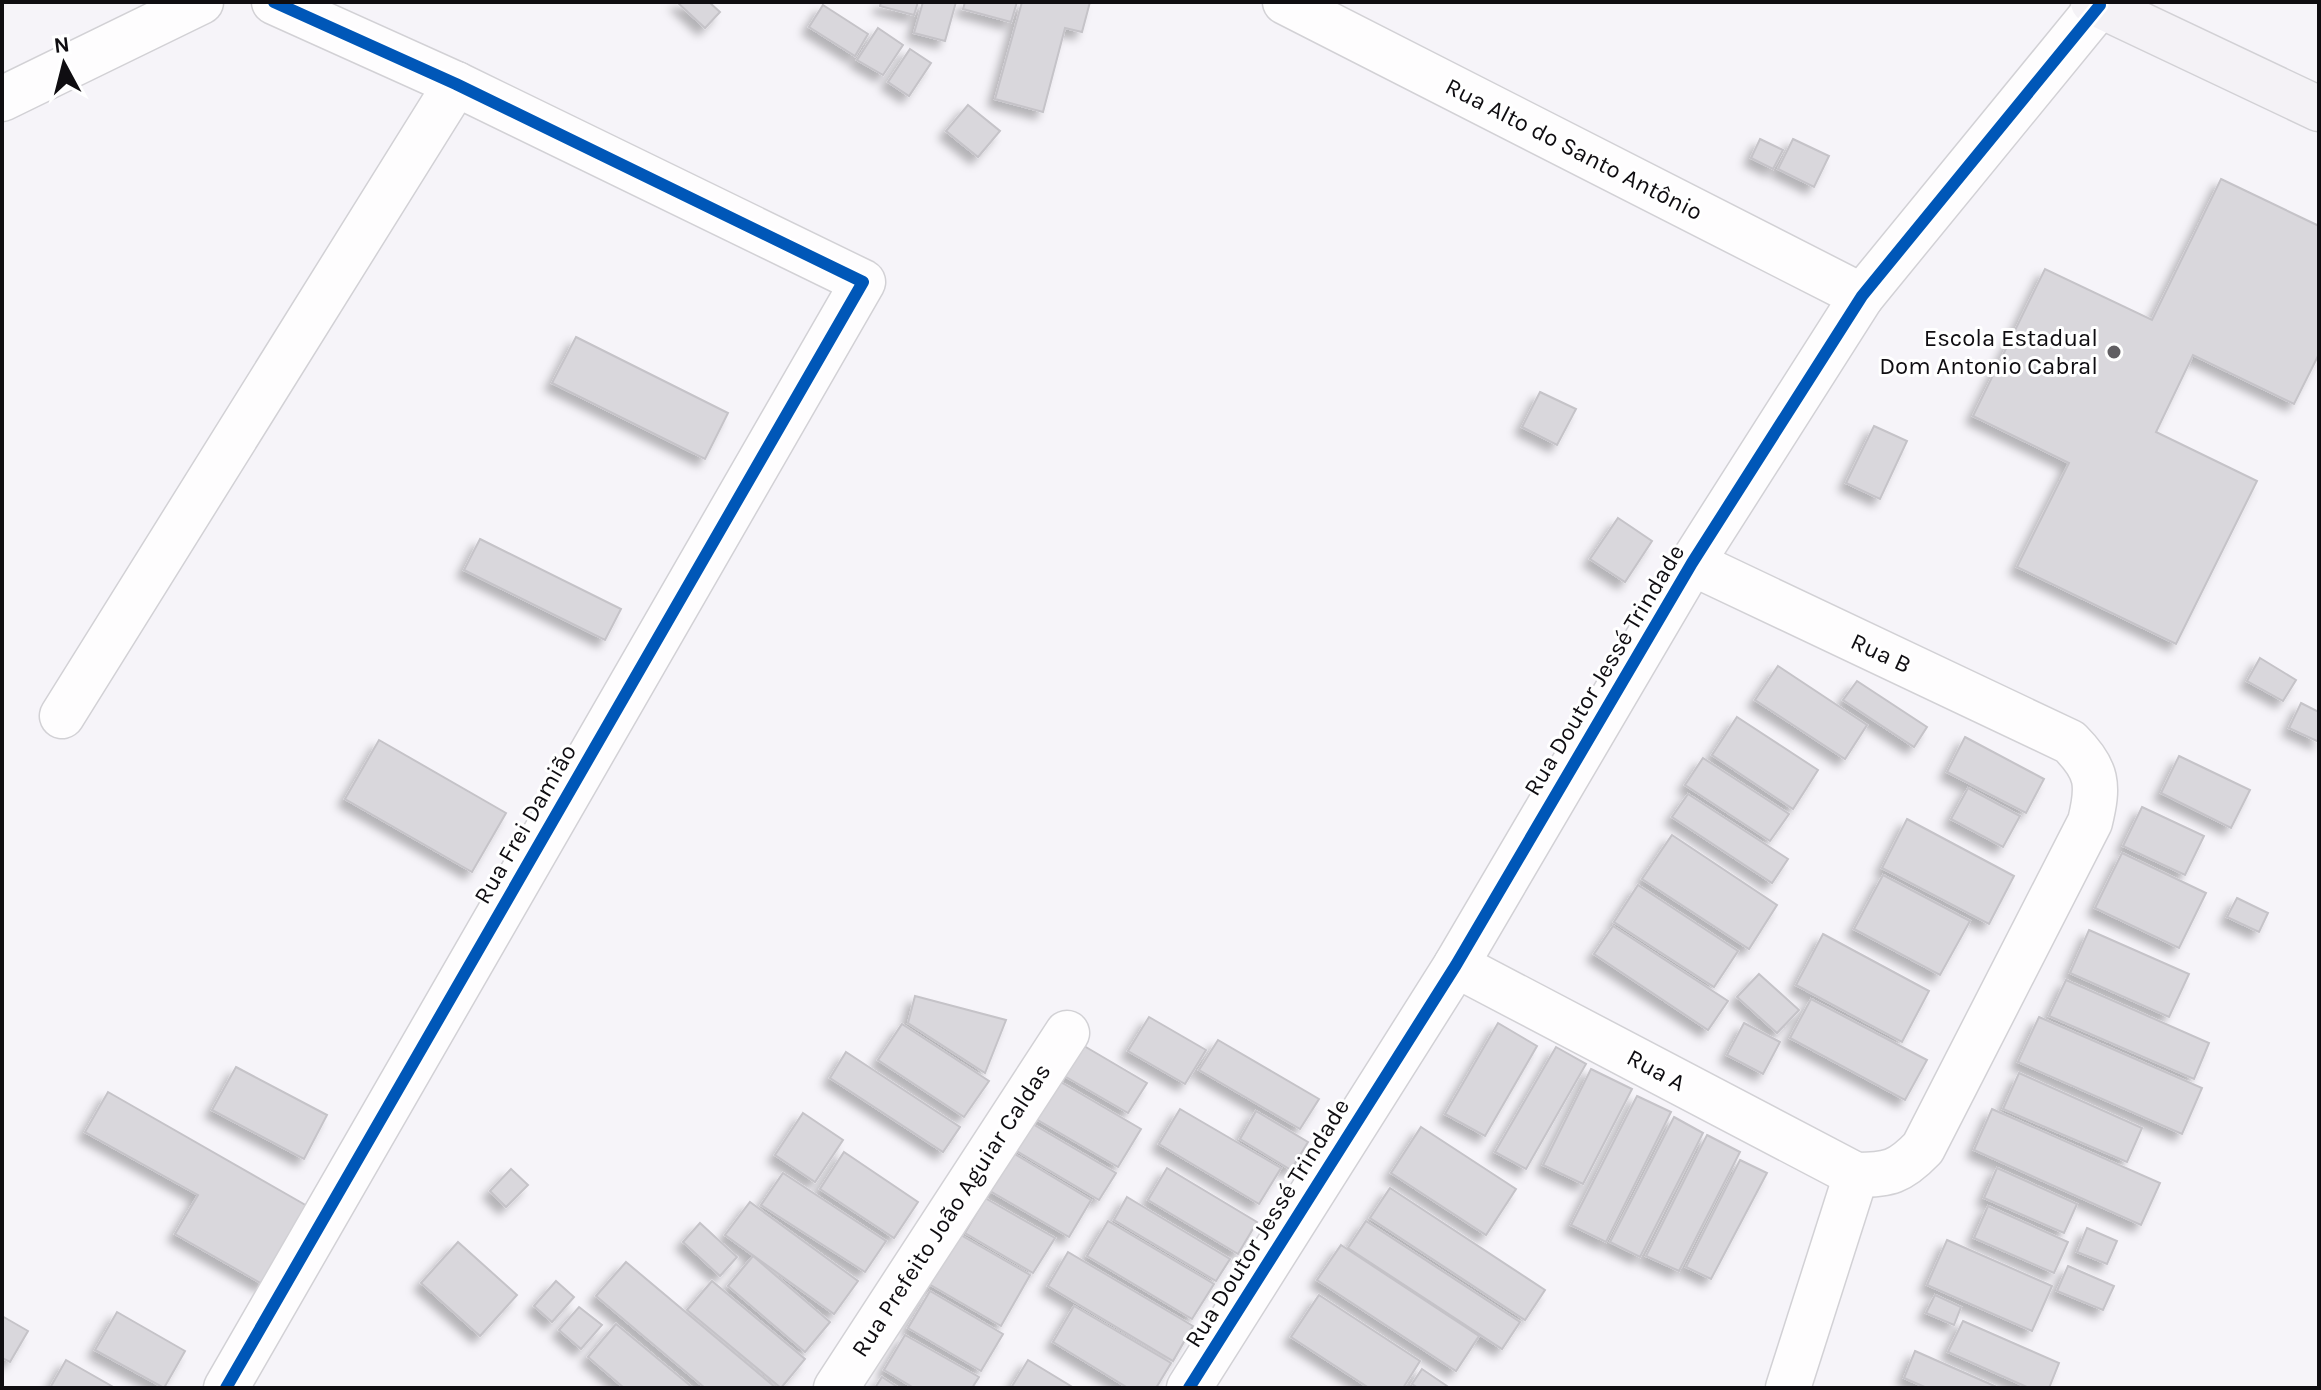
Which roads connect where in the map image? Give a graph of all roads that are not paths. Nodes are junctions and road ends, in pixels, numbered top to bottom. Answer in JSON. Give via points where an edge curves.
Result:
{"nodes":[{"id":1,"x":201,"y":2,"type":"edge"},
{"id":2,"x":274,"y":2,"type":"edge"},
{"id":3,"x":1285,"y":2,"type":"edge"},
{"id":4,"x":2096,"y":4,"type":"edge"},
{"id":5,"x":456,"y":84,"type":"junction"},
{"id":6,"x":2,"y":99,"type":"edge"},
{"id":7,"x":2319,"y":109,"type":"edge"},
{"id":8,"x":1862,"y":296,"type":"junction"},
{"id":9,"x":1692,"y":563,"type":"junction"},
{"id":10,"x":62,"y":716,"type":"dead end"},
{"id":11,"x":1456,"y":965,"type":"junction"},
{"id":12,"x":1067,"y":1033,"type":"dead end"},
{"id":13,"x":1856,"y":1175,"type":"junction"},
{"id":14,"x":226,"y":1388,"type":"edge"},
{"id":15,"x":836,"y":1388,"type":"edge"},
{"id":16,"x":1189,"y":1388,"type":"edge"},
{"id":17,"x":1788,"y":1388,"type":"edge"}],
"edges":[{"from":1,"to":6,"type":"street"},
{"from":2,"to":5,"type":"street"},
{"from":3,"to":8,"type":"street","name":"Rua Alto do Santo Antônio"},
{"from":4,"to":7,"type":"main road"},
{"from":4,"to":8,"type":"street","name":"Rua Doutor Jessé Trindade"},
{"from":5,"to":10,"type":"street"},
{"from":5,"to":14,"type":"street","name":"Rua Frei Damião","via":[[863,282]]},
{"from":8,"to":9,"type":"street","name":"Rua Doutor Jessé Trindade"},
{"from":9,"to":11,"type":"street","name":"Rua Doutor Jessé Trindade"},
{"from":9,"to":13,"type":"street","name":"Rua B","via":[[2070,742],[2091,763],[2096,794],[2090,822],[1923,1148],[1905,1167],[1882,1175]]},
{"from":11,"to":13,"type":"street","name":"Rua A"},
{"from":11,"to":16,"type":"street","name":"Rua Doutor Jessé Trindade"},
{"from":12,"to":15,"type":"street","name":"Rua Prefeito João Aguiar Caldas"},
{"from":13,"to":17,"type":"street"}]}
